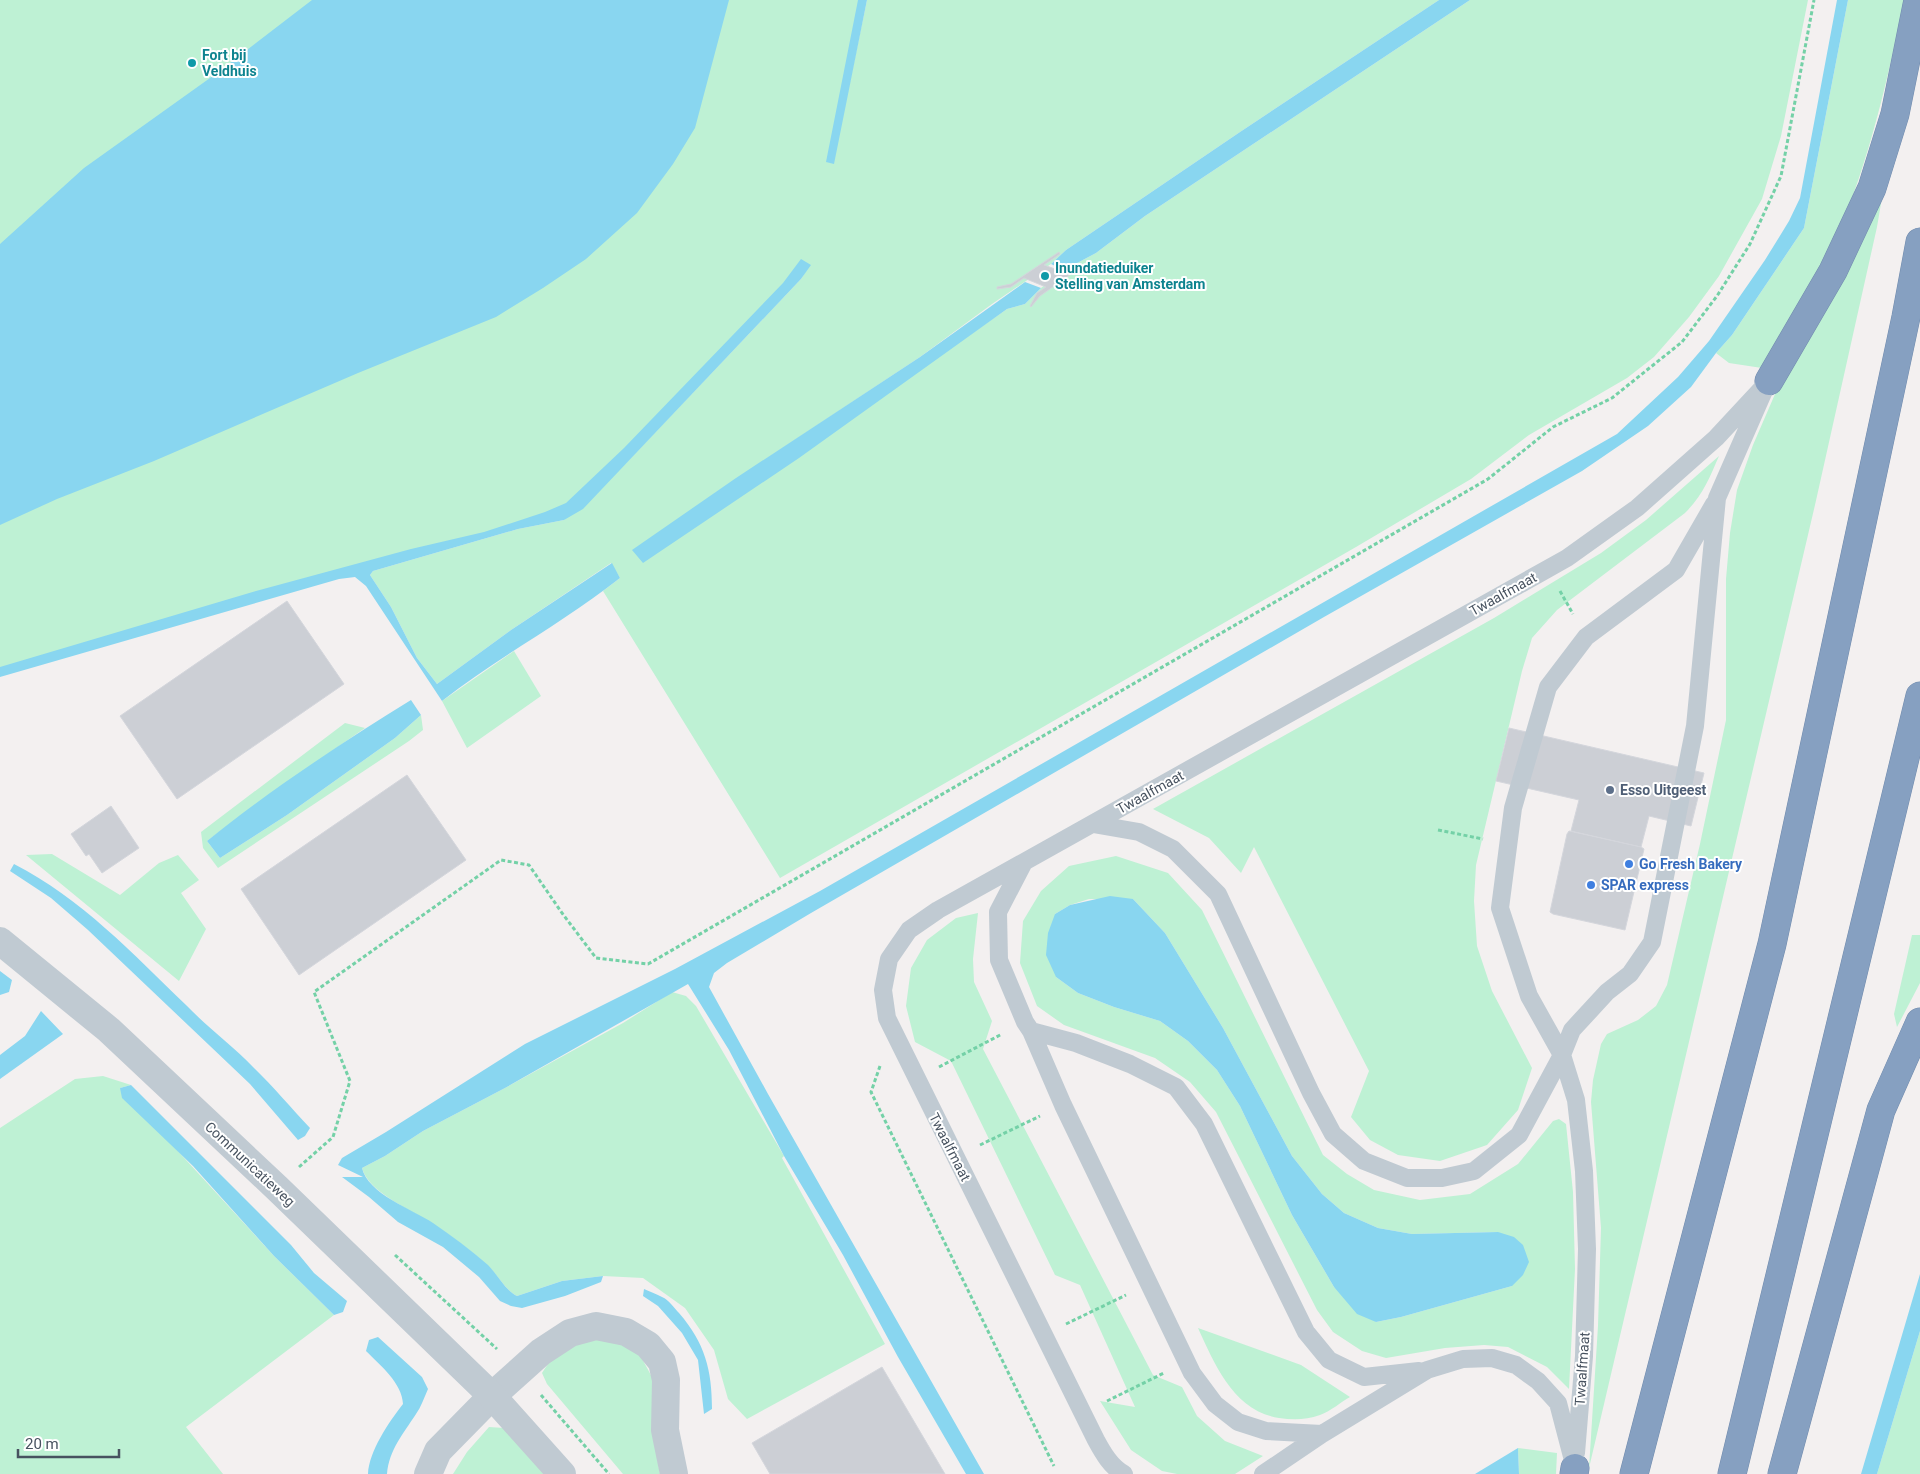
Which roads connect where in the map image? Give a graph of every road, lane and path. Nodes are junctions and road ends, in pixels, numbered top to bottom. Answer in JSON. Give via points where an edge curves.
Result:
{"nodes":[{"id":1,"x":1814,"y":0,"type":"edge"},
{"id":2,"x":1918,"y":0,"type":"edge"},
{"id":3,"x":1920,"y":242,"type":"edge"},
{"id":4,"x":1768,"y":381,"type":"junction"},
{"id":5,"x":1717,"y":498,"type":"junction"},
{"id":6,"x":1547,"y":569,"type":"junction"},
{"id":7,"x":1586,"y":638,"type":"junction"},
{"id":8,"x":1920,"y":696,"type":"edge"},
{"id":9,"x":1093,"y":824,"type":"junction"},
{"id":10,"x":1438,"y":830,"type":"dead end"},
{"id":11,"x":1509,"y":844,"type":"junction"},
{"id":12,"x":1024,"y":862,"type":"junction"},
{"id":13,"x":0,"y":941,"type":"edge"},
{"id":14,"x":1920,"y":1022,"type":"edge"},
{"id":15,"x":1031,"y":1031,"type":"junction"},
{"id":16,"x":1562,"y":1056,"type":"junction"},
{"id":17,"x":1063,"y":1105,"type":"junction"},
{"id":18,"x":956,"y":1157,"type":"junction"},
{"id":19,"x":277,"y":1188,"type":"junction"},
{"id":20,"x":1149,"y":1284,"type":"junction"},
{"id":21,"x":1044,"y":1334,"type":"junction"},
{"id":22,"x":1188,"y":1362,"type":"junction"},
{"id":23,"x":1427,"y":1370,"type":"junction"},
{"id":24,"x":520,"y":1371,"type":"junction"},
{"id":25,"x":492,"y":1396,"type":"junction"},
{"id":26,"x":1082,"y":1412,"type":"junction"},
{"id":27,"x":1322,"y":1434,"type":"junction"},
{"id":28,"x":1574,"y":1471,"type":"edge"},
{"id":29,"x":428,"y":1474,"type":"edge"},
{"id":30,"x":562,"y":1474,"type":"edge"},
{"id":31,"x":609,"y":1474,"type":"edge"},
{"id":32,"x":674,"y":1474,"type":"edge"},
{"id":33,"x":1124,"y":1474,"type":"edge"},
{"id":34,"x":1263,"y":1474,"type":"edge"},
{"id":35,"x":1634,"y":1474,"type":"edge"},
{"id":36,"x":1732,"y":1474,"type":"edge"},
{"id":37,"x":1782,"y":1474,"type":"edge"}],
"edges":[{"from":1,"to":19,"type":"path","via":[[1781,176],[1750,244],[1717,296],[1682,342],[1612,398],[1553,427],[1479,484],[648,964],[596,958],[528,865],[500,860],[314,992],[350,1081],[333,1137]]},
{"from":2,"to":4,"type":"highway","via":[[1894,114],[1872,188],[1834,271]]},
{"from":3,"to":35,"type":"highway","via":[[1772,944]]},
{"from":4,"to":5,"type":"lane","name":"Twaalfmaat"},
{"from":4,"to":6,"type":"lane","name":"Twaalfmaat","via":[[1716,438],[1636,508]]},
{"from":5,"to":7,"type":"lane","name":"Twaalfmaat","via":[[1676,570]]},
{"from":5,"to":16,"type":"lane","name":"Twaalfmaat","via":[[1695,726],[1652,942],[1630,974],[1607,992],[1572,1030]]},
{"from":6,"to":7,"type":"path"},
{"from":6,"to":9,"type":"lane","name":"Twaalfmaat"},
{"from":7,"to":11,"type":"lane","name":"Twaalfmaat","via":[[1548,687],[1513,808]]},
{"from":8,"to":36,"type":"highway"},
{"from":9,"to":12,"type":"lane","name":"Twaalfmaat"},
{"from":9,"to":16,"type":"lane","name":"Twaalfmaat","via":[[1139,832],[1173,849],[1218,894],[1333,1134],[1364,1161],[1407,1178],[1442,1178],[1474,1171],[1519,1135]]},
{"from":10,"to":11,"type":"path"},
{"from":11,"to":16,"type":"lane","name":"Twaalfmaat","via":[[1500,908],[1529,996]]},
{"from":12,"to":15,"type":"lane","via":[[998,912],[998,960]]},
{"from":12,"to":18,"type":"lane","name":"Twaalfmaat","via":[[938,910],[910,930],[889,959],[883,990],[887,1018]]},
{"from":13,"to":19,"type":"street","name":"Communicatieweg","via":[[109,1030]]},
{"from":14,"to":37,"type":"highway","via":[[1880,1110]]},
{"from":15,"to":17,"type":"lane"},
{"from":15,"to":23,"type":"lane","name":"Twaalfmaat","via":[[1076,1043],[1130,1064],[1176,1087],[1204,1124],[1306,1332],[1329,1360],[1364,1377]]},
{"from":16,"to":28,"type":"lane","name":"Twaalfmaat","via":[[1576,1100],[1584,1171],[1587,1249],[1584,1356]]},
{"from":17,"to":18,"type":"path"},
{"from":17,"to":20,"type":"lane"},
{"from":18,"to":21,"type":"lane","name":"Twaalfmaat"},
{"from":19,"to":25,"type":"street","name":"Communicatieweg"},
{"from":20,"to":21,"type":"path"},
{"from":20,"to":22,"type":"lane"},
{"from":21,"to":26,"type":"lane","name":"Twaalfmaat"},
{"from":22,"to":26,"type":"path"},
{"from":22,"to":27,"type":"lane","via":[[1192,1373],[1215,1404],[1238,1422],[1266,1431]]},
{"from":23,"to":27,"type":"lane","name":"Twaalfmaat"},
{"from":23,"to":28,"type":"lane","name":"Twaalfmaat","via":[[1463,1359],[1492,1358],[1516,1366],[1538,1381],[1558,1403]]},
{"from":24,"to":25,"type":"street"},
{"from":24,"to":31,"type":"path"},
{"from":24,"to":32,"type":"street","via":[[570,1333],[596,1326],[626,1332],[648,1345],[662,1362],[666,1380],[665,1430]]},
{"from":25,"to":29,"type":"street","via":[[438,1451]]},
{"from":25,"to":30,"type":"street","name":"Communicatieweg"},
{"from":26,"to":33,"type":"lane","name":"Twaalfmaat","via":[[1103,1453]]},
{"from":27,"to":34,"type":"lane","name":"Twaalfmaat"}]}
